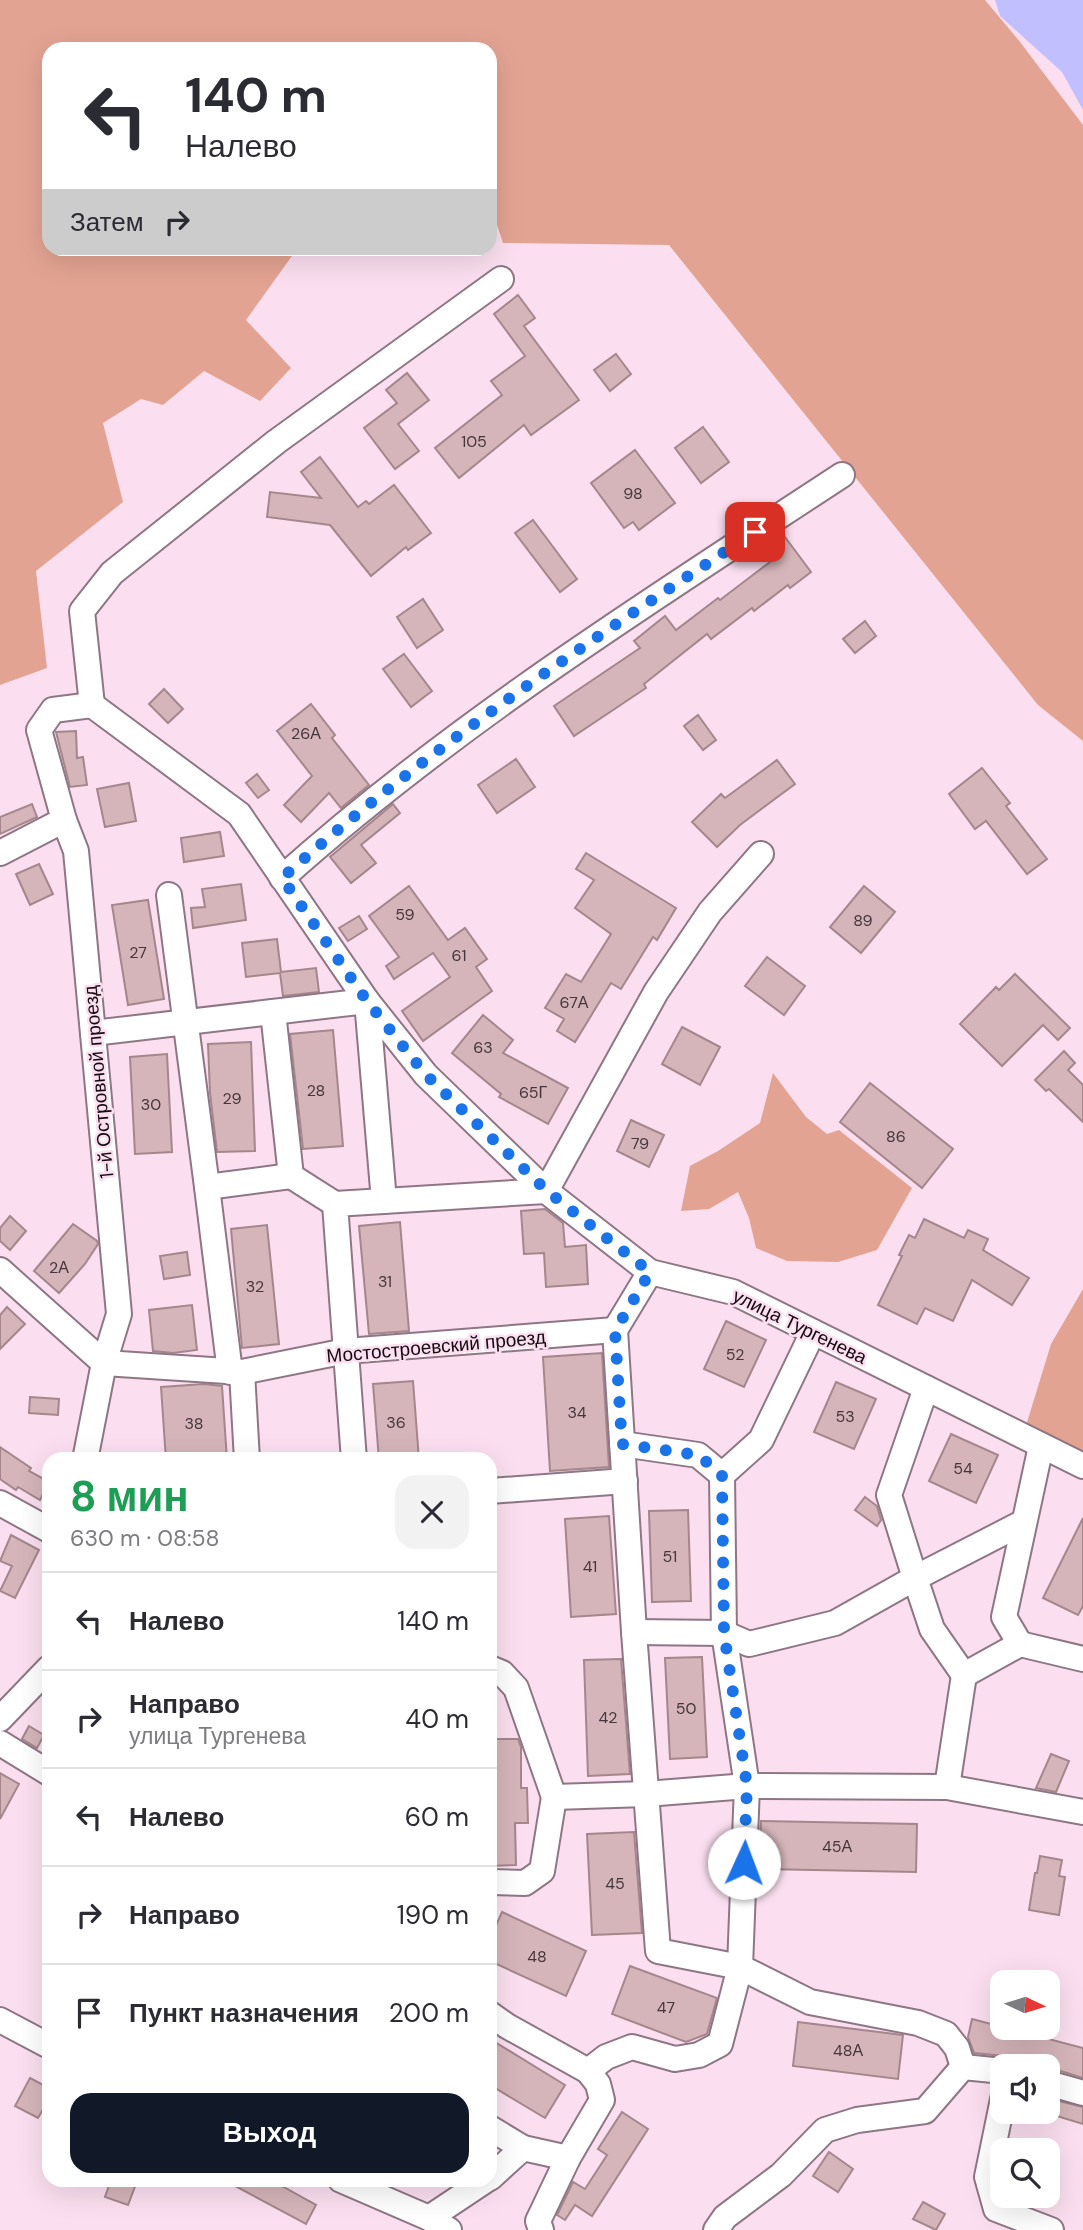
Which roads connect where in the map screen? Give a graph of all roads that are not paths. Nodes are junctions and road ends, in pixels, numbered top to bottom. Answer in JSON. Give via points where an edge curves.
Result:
{"nodes":[{"id":1,"x":501,"y":279,"type":"dead end"},
{"id":2,"x":842,"y":475,"type":"dead end"},
{"id":3,"x":92,"y":705,"type":"junction"},
{"id":4,"x":64,"y":820,"type":"junction"},
{"id":5,"x":0,"y":853,"type":"edge"},
{"id":6,"x":761,"y":854,"type":"dead end"},
{"id":7,"x":282,"y":878,"type":"junction"},
{"id":8,"x":169,"y":895,"type":"dead end"},
{"id":9,"x":367,"y":1001,"type":"junction"},
{"id":10,"x":273,"y":1012,"type":"junction"},
{"id":11,"x":185,"y":1021,"type":"junction"},
{"id":12,"x":93,"y":1033,"type":"junction"},
{"id":13,"x":292,"y":1176,"type":"junction"},
{"id":14,"x":207,"y":1187,"type":"junction"},
{"id":15,"x":547,"y":1191,"type":"junction"},
{"id":16,"x":384,"y":1201,"type":"junction"},
{"id":17,"x":335,"y":1204,"type":"junction"},
{"id":18,"x":0,"y":1270,"type":"edge"},
{"id":19,"x":650,"y":1272,"type":"junction"},
{"id":20,"x":615,"y":1331,"type":"junction"},
{"id":21,"x":813,"y":1332,"type":"junction"},
{"id":22,"x":345,"y":1351,"type":"junction"},
{"id":23,"x":104,"y":1363,"type":"junction"},
{"id":24,"x":236,"y":1372,"type":"junction"},
{"id":25,"x":926,"y":1388,"type":"junction"},
{"id":26,"x":622,"y":1444,"type":"junction"},
{"id":27,"x":1041,"y":1446,"type":"junction"},
{"id":28,"x":87,"y":1452,"type":"edge"},
{"id":29,"x":246,"y":1452,"type":"edge"},
{"id":30,"x":353,"y":1452,"type":"edge"},
{"id":31,"x":1083,"y":1466,"type":"edge"},
{"id":32,"x":722,"y":1475,"type":"junction"},
{"id":33,"x":625,"y":1481,"type":"junction"},
{"id":34,"x":497,"y":1490,"type":"edge"},
{"id":35,"x":0,"y":1503,"type":"edge"},
{"id":36,"x":1024,"y":1522,"type":"junction"},
{"id":37,"x":42,"y":1526,"type":"edge"},
{"id":38,"x":915,"y":1578,"type":"junction"},
{"id":39,"x":634,"y":1632,"type":"junction"},
{"id":40,"x":724,"y":1633,"type":"junction"},
{"id":41,"x":1020,"y":1644,"type":"junction"},
{"id":42,"x":1083,"y":1660,"type":"edge"},
{"id":43,"x":497,"y":1671,"type":"edge"},
{"id":44,"x":964,"y":1675,"type":"junction"},
{"id":45,"x":42,"y":1676,"type":"edge"},
{"id":46,"x":0,"y":1719,"type":"edge"},
{"id":47,"x":0,"y":1743,"type":"edge"},
{"id":48,"x":42,"y":1769,"type":"edge"},
{"id":49,"x":747,"y":1786,"type":"junction"},
{"id":50,"x":947,"y":1787,"type":"junction"},
{"id":51,"x":646,"y":1794,"type":"junction"},
{"id":52,"x":554,"y":1797,"type":"junction"},
{"id":53,"x":1083,"y":1812,"type":"edge"},
{"id":54,"x":497,"y":1882,"type":"edge"},
{"id":55,"x":740,"y":1967,"type":"junction"},
{"id":56,"x":497,"y":2019,"type":"edge"},
{"id":57,"x":0,"y":2020,"type":"edge"},
{"id":58,"x":42,"y":2042,"type":"edge"},
{"id":59,"x":963,"y":2067,"type":"junction"},
{"id":60,"x":990,"y":2070,"type":"edge"},
{"id":61,"x":588,"y":2071,"type":"junction"},
{"id":62,"x":1060,"y":2086,"type":"edge"},
{"id":63,"x":1083,"y":2093,"type":"edge"},
{"id":64,"x":998,"y":2124,"type":"edge"},
{"id":65,"x":497,"y":2132,"type":"edge"},
{"id":66,"x":523,"y":2148,"type":"junction"},
{"id":67,"x":568,"y":2158,"type":"junction"},
{"id":68,"x":497,"y":2171,"type":"edge"},
{"id":69,"x":357,"y":2187,"type":"edge"},
{"id":70,"x":479,"y":2187,"type":"edge"},
{"id":71,"x":439,"y":2224,"type":"edge"},
{"id":72,"x":541,"y":2230,"type":"edge"},
{"id":73,"x":716,"y":2230,"type":"edge"},
{"id":74,"x":1051,"y":2230,"type":"edge"}],
"edges":[{"from":1,"to":3,"type":"street","via":[[276,442],[112,573],[82,611]]},
{"from":2,"to":7,"type":"street","via":[[624,618],[410,771]]},
{"from":3,"to":4,"type":"street","name":"1-й Островной проезд","via":[[53,710],[39,730]]},
{"from":3,"to":7,"type":"street","via":[[239,814]]},
{"from":4,"to":5,"type":"street"},
{"from":4,"to":12,"type":"street","name":"1-й Островной проезд","via":[[76,851]]},
{"from":6,"to":15,"type":"street","via":[[710,912],[656,992]]},
{"from":7,"to":9,"type":"street"},
{"from":8,"to":11,"type":"street"},
{"from":9,"to":10,"type":"street"},
{"from":9,"to":15,"type":"street","via":[[426,1075]]},
{"from":9,"to":16,"type":"street"},
{"from":10,"to":11,"type":"street"},
{"from":10,"to":13,"type":"street"},
{"from":11,"to":12,"type":"street"},
{"from":11,"to":14,"type":"street"},
{"from":12,"to":23,"type":"street","name":"1-й Островной проезд","via":[[120,1314]]},
{"from":13,"to":14,"type":"street"},
{"from":13,"to":17,"type":"street"},
{"from":14,"to":24,"type":"street"},
{"from":15,"to":16,"type":"street"},
{"from":15,"to":19,"type":"street"},
{"from":16,"to":17,"type":"street"},
{"from":17,"to":22,"type":"street"},
{"from":18,"to":23,"type":"street"},
{"from":19,"to":20,"type":"street"},
{"from":19,"to":21,"type":"street","name":"улица Тургенева","via":[[733,1292]]},
{"from":20,"to":22,"type":"street","name":"Мостостроевский проезд"},
{"from":20,"to":26,"type":"street"},
{"from":21,"to":25,"type":"street","name":"улица Тургенева"},
{"from":21,"to":32,"type":"street","via":[[761,1440]]},
{"from":22,"to":24,"type":"street","name":"Мостостроевский проезд"},
{"from":22,"to":30,"type":"street"},
{"from":23,"to":24,"type":"street","name":"Мостостроевский проезд"},
{"from":23,"to":28,"type":"street","name":"1-й Островной проезд"},
{"from":24,"to":29,"type":"street"},
{"from":25,"to":27,"type":"street","name":"улица Тургенева"},
{"from":25,"to":38,"type":"street","via":[[889,1495]]},
{"from":26,"to":32,"type":"street","via":[[698,1455]]},
{"from":26,"to":33,"type":"street"},
{"from":27,"to":31,"type":"street","name":"улица Тургенева"},
{"from":27,"to":36,"type":"street"},
{"from":32,"to":40,"type":"street"},
{"from":33,"to":34,"type":"street"},
{"from":33,"to":39,"type":"street"},
{"from":35,"to":37,"type":"street"},
{"from":36,"to":38,"type":"street"},
{"from":36,"to":41,"type":"street","via":[[1004,1617]]},
{"from":38,"to":40,"type":"street","via":[[835,1623],[748,1644]]},
{"from":38,"to":44,"type":"street","via":[[932,1629]]},
{"from":39,"to":40,"type":"street"},
{"from":39,"to":51,"type":"street"},
{"from":40,"to":49,"type":"street"},
{"from":41,"to":42,"type":"street"},
{"from":41,"to":44,"type":"street"},
{"from":43,"to":52,"type":"street","via":[[516,1688]]},
{"from":44,"to":50,"type":"street"},
{"from":45,"to":46,"type":"street"},
{"from":47,"to":48,"type":"street"},
{"from":49,"to":50,"type":"street"},
{"from":49,"to":51,"type":"street"},
{"from":49,"to":55,"type":"street"},
{"from":50,"to":53,"type":"street"},
{"from":51,"to":52,"type":"street"},
{"from":51,"to":55,"type":"street","via":[[658,1951]]},
{"from":52,"to":54,"type":"street","via":[[542,1871],[524,1883]]},
{"from":55,"to":59,"type":"street","via":[[810,2002],[918,2023],[946,2034]]},
{"from":55,"to":61,"type":"street","via":[[720,2044],[699,2056],[675,2059],[632,2047],[606,2057]]},
{"from":56,"to":61,"type":"street"},
{"from":57,"to":58,"type":"street"},
{"from":59,"to":60,"type":"street"},
{"from":59,"to":73,"type":"street","via":[[925,2112],[856,2120],[825,2130]]},
{"from":61,"to":67,"type":"street","via":[[598,2084],[601,2100]]},
{"from":62,"to":63,"type":"street"},
{"from":64,"to":74,"type":"street","via":[[987,2177],[996,2209]]},
{"from":65,"to":66,"type":"street"},
{"from":66,"to":67,"type":"street"},
{"from":66,"to":68,"type":"street"},
{"from":67,"to":72,"type":"street","via":[[538,2221]]},
{"from":69,"to":71,"type":"street"},
{"from":70,"to":71,"type":"street"}]}
